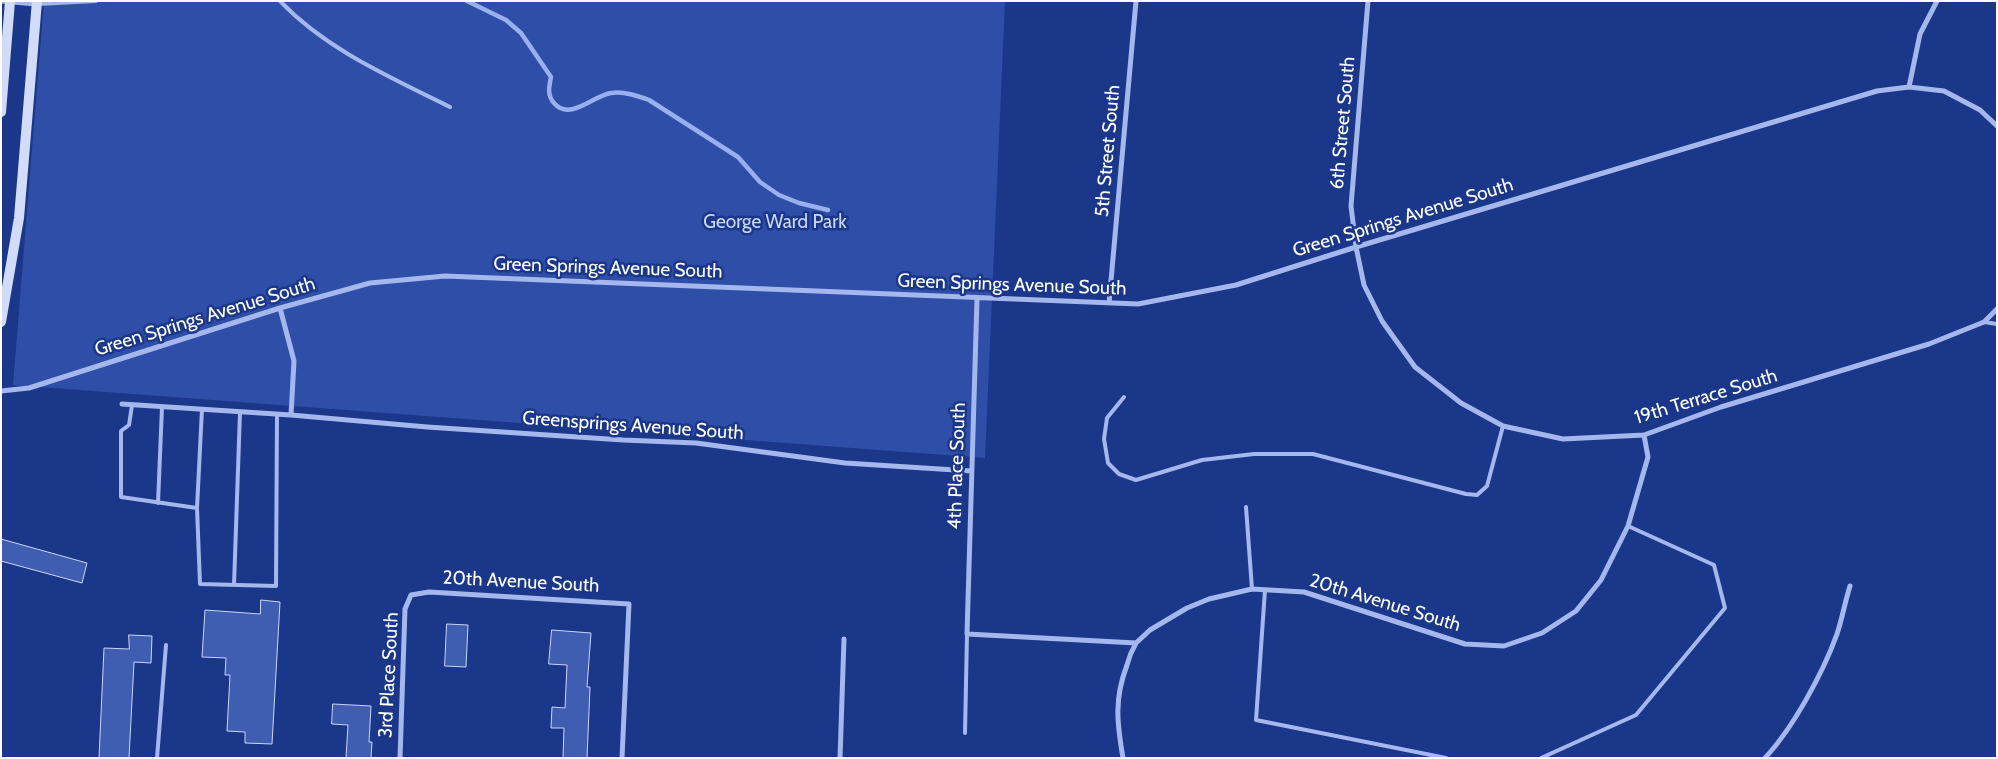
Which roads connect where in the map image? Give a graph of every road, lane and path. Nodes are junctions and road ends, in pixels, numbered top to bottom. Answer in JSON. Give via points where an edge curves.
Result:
{"nodes":[{"id":1,"x":1,"y":1,"type":"edge"},
{"id":2,"x":96,"y":1,"type":"edge"},
{"id":3,"x":280,"y":1,"type":"edge"},
{"id":4,"x":1136,"y":1,"type":"edge"},
{"id":5,"x":1368,"y":1,"type":"edge"},
{"id":6,"x":1937,"y":1,"type":"edge"},
{"id":7,"x":10,"y":2,"type":"edge"},
{"id":8,"x":37,"y":2,"type":"edge"},
{"id":9,"x":4,"y":45,"type":"edge"},
{"id":10,"x":1909,"y":87,"type":"junction"},
{"id":11,"x":450,"y":107,"type":"dead end"},
{"id":12,"x":1,"y":112,"type":"edge"},
{"id":13,"x":1997,"y":126,"type":"edge"},
{"id":14,"x":1356,"y":247,"type":"junction"},
{"id":15,"x":977,"y":299,"type":"junction"},
{"id":16,"x":1109,"y":303,"type":"junction"},
{"id":17,"x":280,"y":308,"type":"junction"},
{"id":18,"x":1997,"y":309,"type":"edge"},
{"id":19,"x":1,"y":322,"type":"edge"},
{"id":20,"x":1984,"y":322,"type":"junction"},
{"id":21,"x":1997,"y":324,"type":"edge"},
{"id":22,"x":1,"y":391,"type":"edge"},
{"id":23,"x":1124,"y":397,"type":"dead end"},
{"id":24,"x":122,"y":404,"type":"dead end"},
{"id":25,"x":132,"y":405,"type":"junction"},
{"id":26,"x":162,"y":407,"type":"junction"},
{"id":27,"x":202,"y":410,"type":"junction"},
{"id":28,"x":240,"y":412,"type":"junction"},
{"id":29,"x":277,"y":414,"type":"junction"},
{"id":30,"x":291,"y":415,"type":"junction"},
{"id":31,"x":1503,"y":426,"type":"junction"},
{"id":32,"x":1644,"y":435,"type":"junction"},
{"id":33,"x":971,"y":471,"type":"junction"},
{"id":34,"x":158,"y":503,"type":"junction"},
{"id":35,"x":1246,"y":507,"type":"dead end"},
{"id":36,"x":197,"y":508,"type":"junction"},
{"id":37,"x":1628,"y":526,"type":"junction"},
{"id":38,"x":234,"y":585,"type":"junction"},
{"id":39,"x":1850,"y":586,"type":"dead end"},
{"id":40,"x":1252,"y":590,"type":"junction"},
{"id":41,"x":1265,"y":590,"type":"junction"},
{"id":42,"x":411,"y":595,"type":"joint"},
{"id":43,"x":966,"y":634,"type":"junction"},
{"id":44,"x":844,"y":639,"type":"dead end"},
{"id":45,"x":1136,"y":644,"type":"junction"},
{"id":46,"x":166,"y":645,"type":"dead end"},
{"id":47,"x":965,"y":733,"type":"dead end"},
{"id":48,"x":157,"y":758,"type":"edge"},
{"id":49,"x":400,"y":758,"type":"edge"},
{"id":50,"x":622,"y":758,"type":"edge"},
{"id":51,"x":840,"y":758,"type":"edge"},
{"id":52,"x":1122,"y":758,"type":"edge"},
{"id":53,"x":1446,"y":758,"type":"edge"},
{"id":54,"x":1541,"y":758,"type":"edge"},
{"id":55,"x":1765,"y":758,"type":"edge"}],
"edges":[{"from":1,"to":7,"type":"street"},
{"from":2,"to":8,"type":"lane"},
{"from":3,"to":11,"type":"lane","via":[[297,19],[345,53]]},
{"from":4,"to":16,"type":"street","name":"5th Street South"},
{"from":5,"to":14,"type":"street","name":"6th Street South","via":[[1352,206]]},
{"from":6,"to":10,"type":"street","via":[[1920,34]]},
{"from":7,"to":8,"type":"street"},
{"from":7,"to":9,"type":"main road"},
{"from":8,"to":19,"type":"main road","via":[[18,218]]},
{"from":9,"to":12,"type":"main road"},
{"from":10,"to":13,"type":"street","name":"Green Springs Avenue South","via":[[1944,91],[1980,110]]},
{"from":10,"to":14,"type":"street","name":"Green Springs Avenue South","via":[[1877,92]]},
{"from":14,"to":16,"type":"street","name":"Green Springs Avenue South","via":[[1236,285],[1156,302]]},
{"from":14,"to":31,"type":"street","name":"19th Terrace South","via":[[1364,285],[1382,321],[1416,367],[1461,404]]},
{"from":15,"to":16,"type":"street","name":"Green Springs Avenue South"},
{"from":15,"to":17,"type":"street","name":"Green Springs Avenue South","via":[[445,276],[370,283]]},
{"from":15,"to":33,"type":"street","name":"4th Place South"},
{"from":17,"to":22,"type":"street","name":"Green Springs Avenue South","via":[[29,388]]},
{"from":17,"to":30,"type":"street","via":[[294,361]]},
{"from":18,"to":20,"type":"street","name":"19th Terrace South"},
{"from":20,"to":21,"type":"lane"},
{"from":20,"to":32,"type":"street","name":"19th Terrace South","via":[[1929,344],[1721,407]]},
{"from":23,"to":31,"type":"lane","via":[[1107,418],[1104,438],[1108,464],[1119,474],[1136,480],[1202,460],[1291,453],[1313,454],[1477,495],[1487,486]]},
{"from":24,"to":25,"type":"street","name":"Greensprings Avenue South"},
{"from":25,"to":26,"type":"street","name":"Greensprings Avenue South"},
{"from":25,"to":34,"type":"lane","via":[[129,424],[121,431],[121,497]]},
{"from":26,"to":27,"type":"street","name":"Greensprings Avenue South"},
{"from":26,"to":34,"type":"lane"},
{"from":27,"to":28,"type":"street","name":"Greensprings Avenue South"},
{"from":27,"to":36,"type":"lane"},
{"from":28,"to":29,"type":"street","name":"Greensprings Avenue South"},
{"from":28,"to":38,"type":"lane"},
{"from":29,"to":30,"type":"street","name":"Greensprings Avenue South"},
{"from":29,"to":38,"type":"lane","via":[[276,586]]},
{"from":30,"to":33,"type":"street","name":"Greensprings Avenue South","via":[[437,428],[696,443],[845,462]]},
{"from":31,"to":32,"type":"street","name":"19th Terrace South","via":[[1563,439]]},
{"from":32,"to":37,"type":"street","name":"20th Avenue South","via":[[1648,457]]},
{"from":33,"to":43,"type":"street","name":"4th Place South"},
{"from":34,"to":36,"type":"lane"},
{"from":35,"to":40,"type":"lane"},
{"from":36,"to":38,"type":"lane","via":[[200,584]]},
{"from":37,"to":41,"type":"street","name":"20th Avenue South","via":[[1601,580],[1576,611],[1542,633],[1504,646],[1465,644],[1304,592]]},
{"from":37,"to":54,"type":"lane","via":[[1714,565],[1725,608],[1636,715]]},
{"from":39,"to":55,"type":"street","via":[[1837,635],[1808,698]]},
{"from":40,"to":41,"type":"street","name":"20th Avenue South"},
{"from":40,"to":45,"type":"street","name":"20th Avenue South","via":[[1209,599],[1187,608],[1150,630]]},
{"from":41,"to":53,"type":"lane","via":[[1256,720]]},
{"from":42,"to":49,"type":"street","name":"3rd Place South","via":[[405,608]]},
{"from":42,"to":50,"type":"street","name":"20th Avenue South","via":[[429,592],[629,604]]},
{"from":43,"to":45,"type":"street"},
{"from":43,"to":47,"type":"lane"},
{"from":44,"to":51,"type":"street"},
{"from":45,"to":52,"type":"street","via":[[1117,702]]},
{"from":46,"to":48,"type":"lane"}]}
